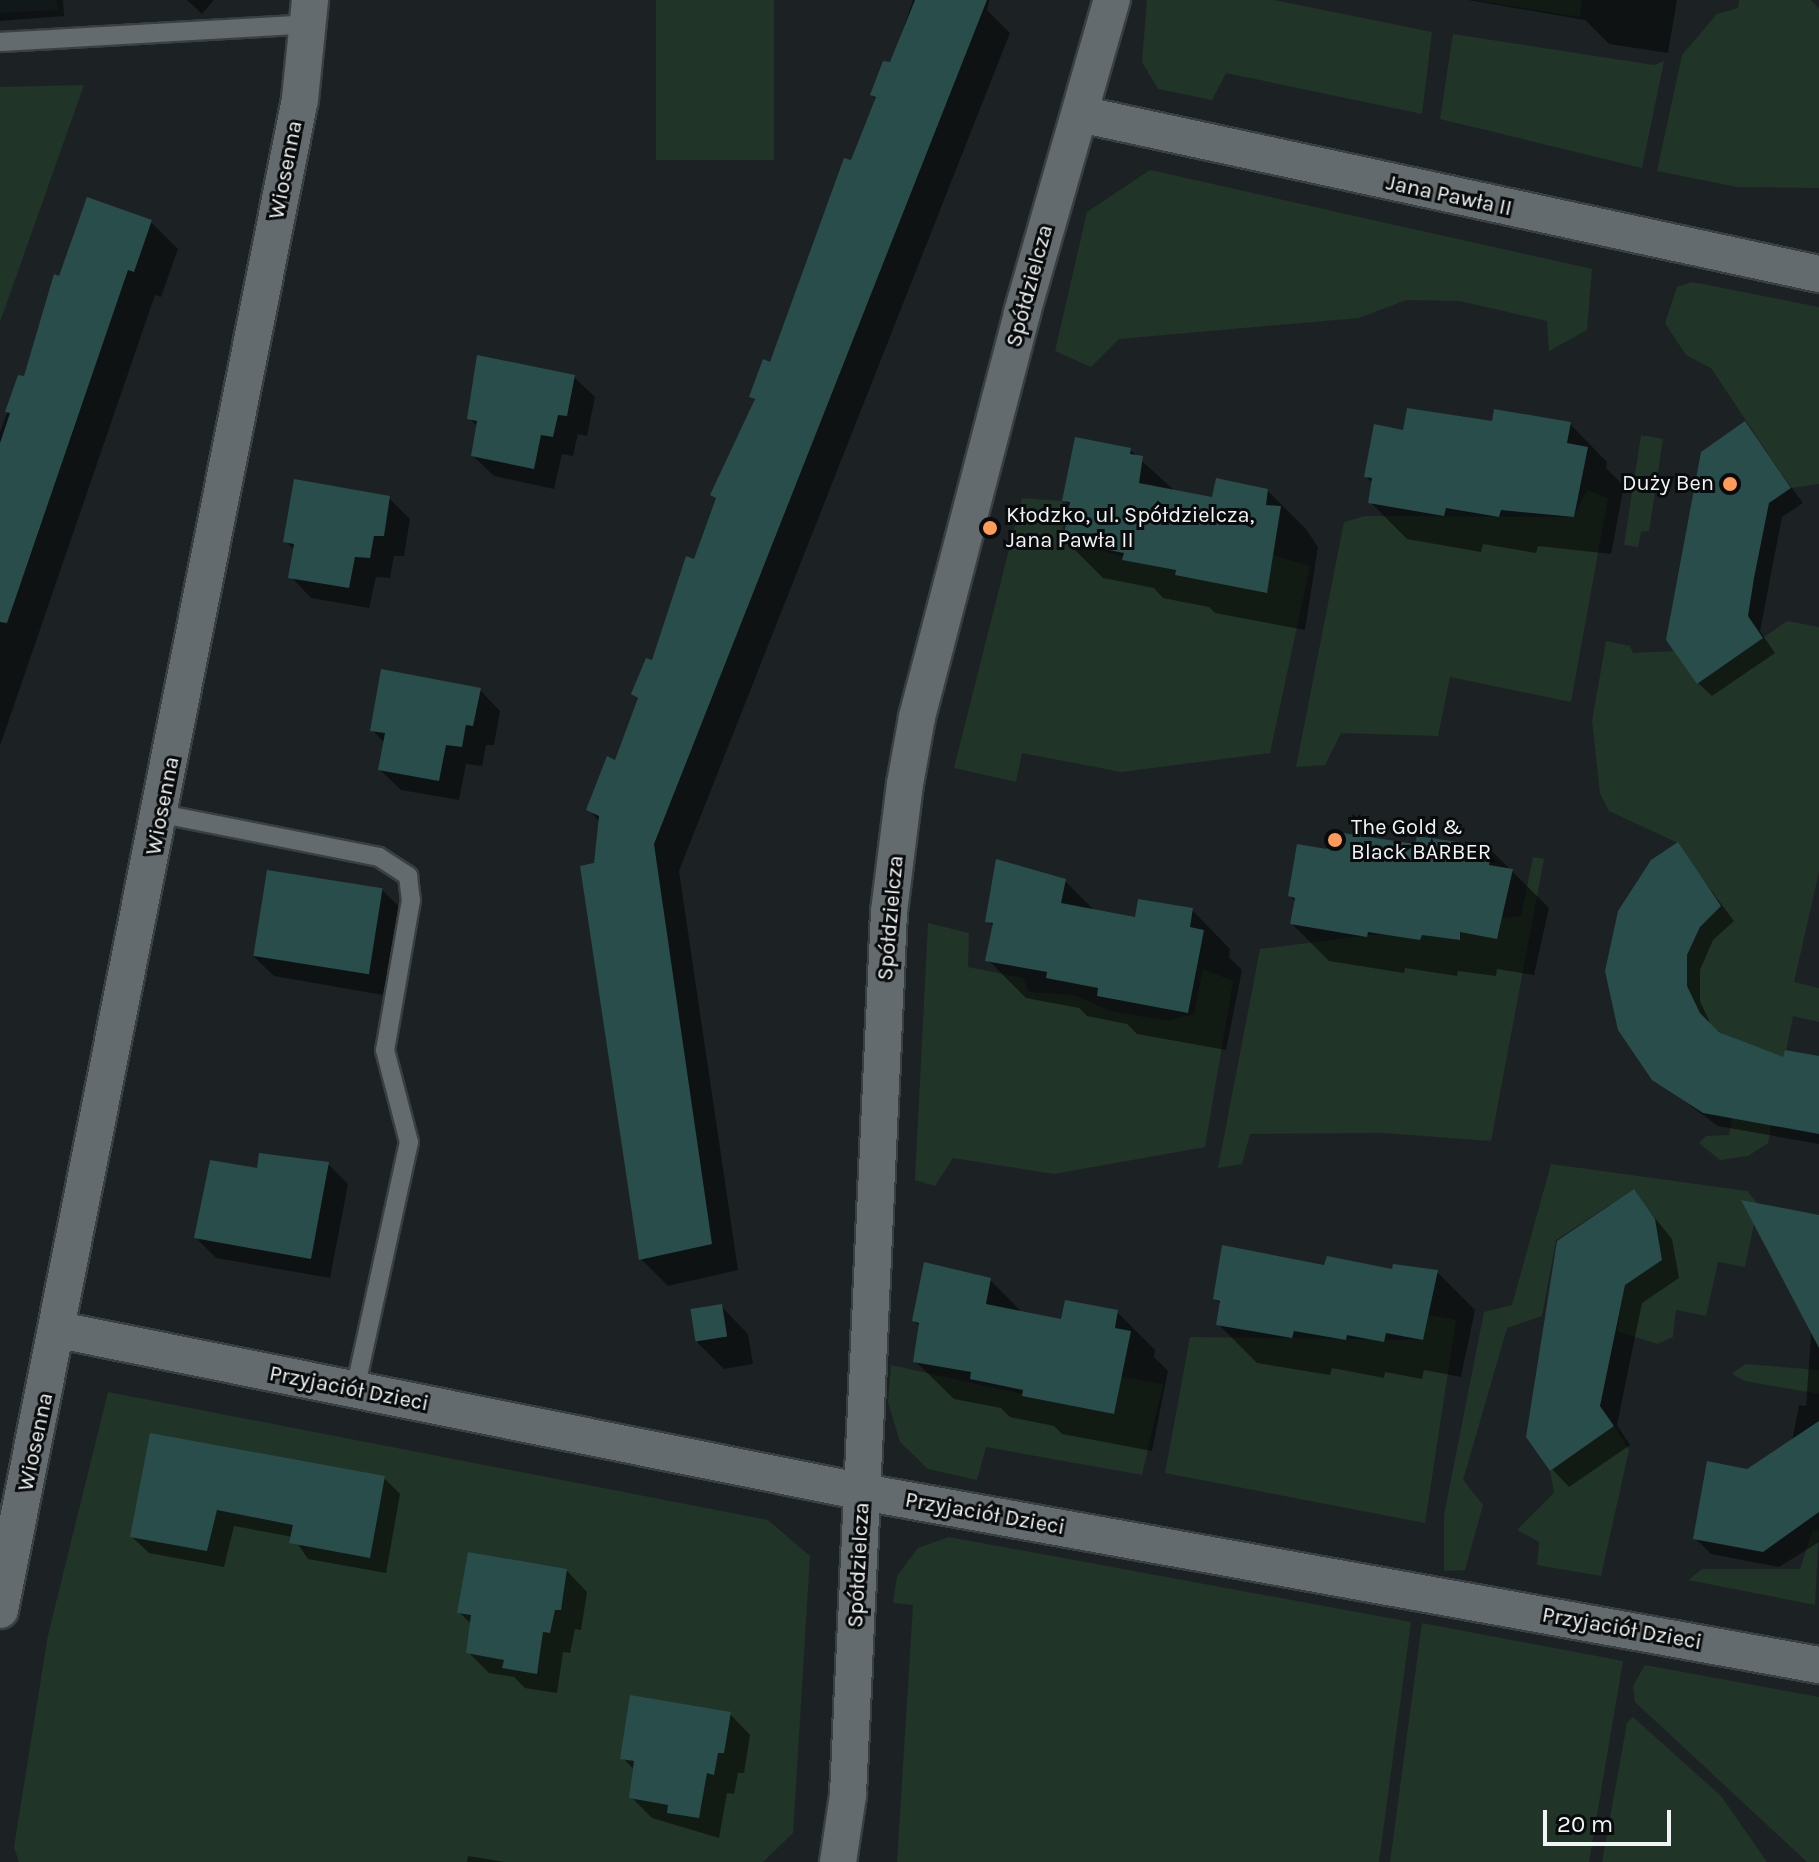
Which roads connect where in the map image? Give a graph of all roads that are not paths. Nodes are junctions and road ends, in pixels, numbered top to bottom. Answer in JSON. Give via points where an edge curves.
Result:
{"nodes":[{"id":1,"x":1112,"y":0,"type":"edge"},
{"id":2,"x":309,"y":12,"type":"edge"},
{"id":3,"x":0,"y":42,"type":"edge"},
{"id":4,"x":1080,"y":114,"type":"junction"},
{"id":5,"x":1819,"y":274,"type":"edge"},
{"id":6,"x":162,"y":814,"type":"junction"},
{"id":7,"x":59,"y":1330,"type":"junction"},
{"id":8,"x":355,"y":1390,"type":"junction"},
{"id":9,"x":863,"y":1492,"type":"junction"},
{"id":10,"x":0,"y":1610,"type":"edge"},
{"id":11,"x":1819,"y":1665,"type":"edge"},
{"id":12,"x":838,"y":1862,"type":"edge"}],
"edges":[{"from":1,"to":4,"type":"street","name":"Spółdzielcza"},
{"from":2,"to":3,"type":"lane"},
{"from":2,"to":6,"type":"street","name":"Wiosenna","via":[[300,99]]},
{"from":4,"to":5,"type":"street","name":"Jana Pawła II"},
{"from":4,"to":9,"type":"street","name":"Spółdzielcza","via":[[1022,313],[917,717],[905,784],[889,912]]},
{"from":6,"to":7,"type":"street","name":"Wiosenna"},
{"from":6,"to":8,"type":"lane","via":[[379,857],[408,876],[411,900],[385,1050],[409,1142]]},
{"from":7,"to":8,"type":"street","name":"Przyjaciół Dzieci"},
{"from":7,"to":10,"type":"street","name":"Wiosenna"},
{"from":8,"to":9,"type":"street","name":"Przyjaciół Dzieci"},
{"from":9,"to":11,"type":"street","name":"Przyjaciół Dzieci"},
{"from":9,"to":12,"type":"street","name":"Spółdzielcza","via":[[848,1795]]}]}
